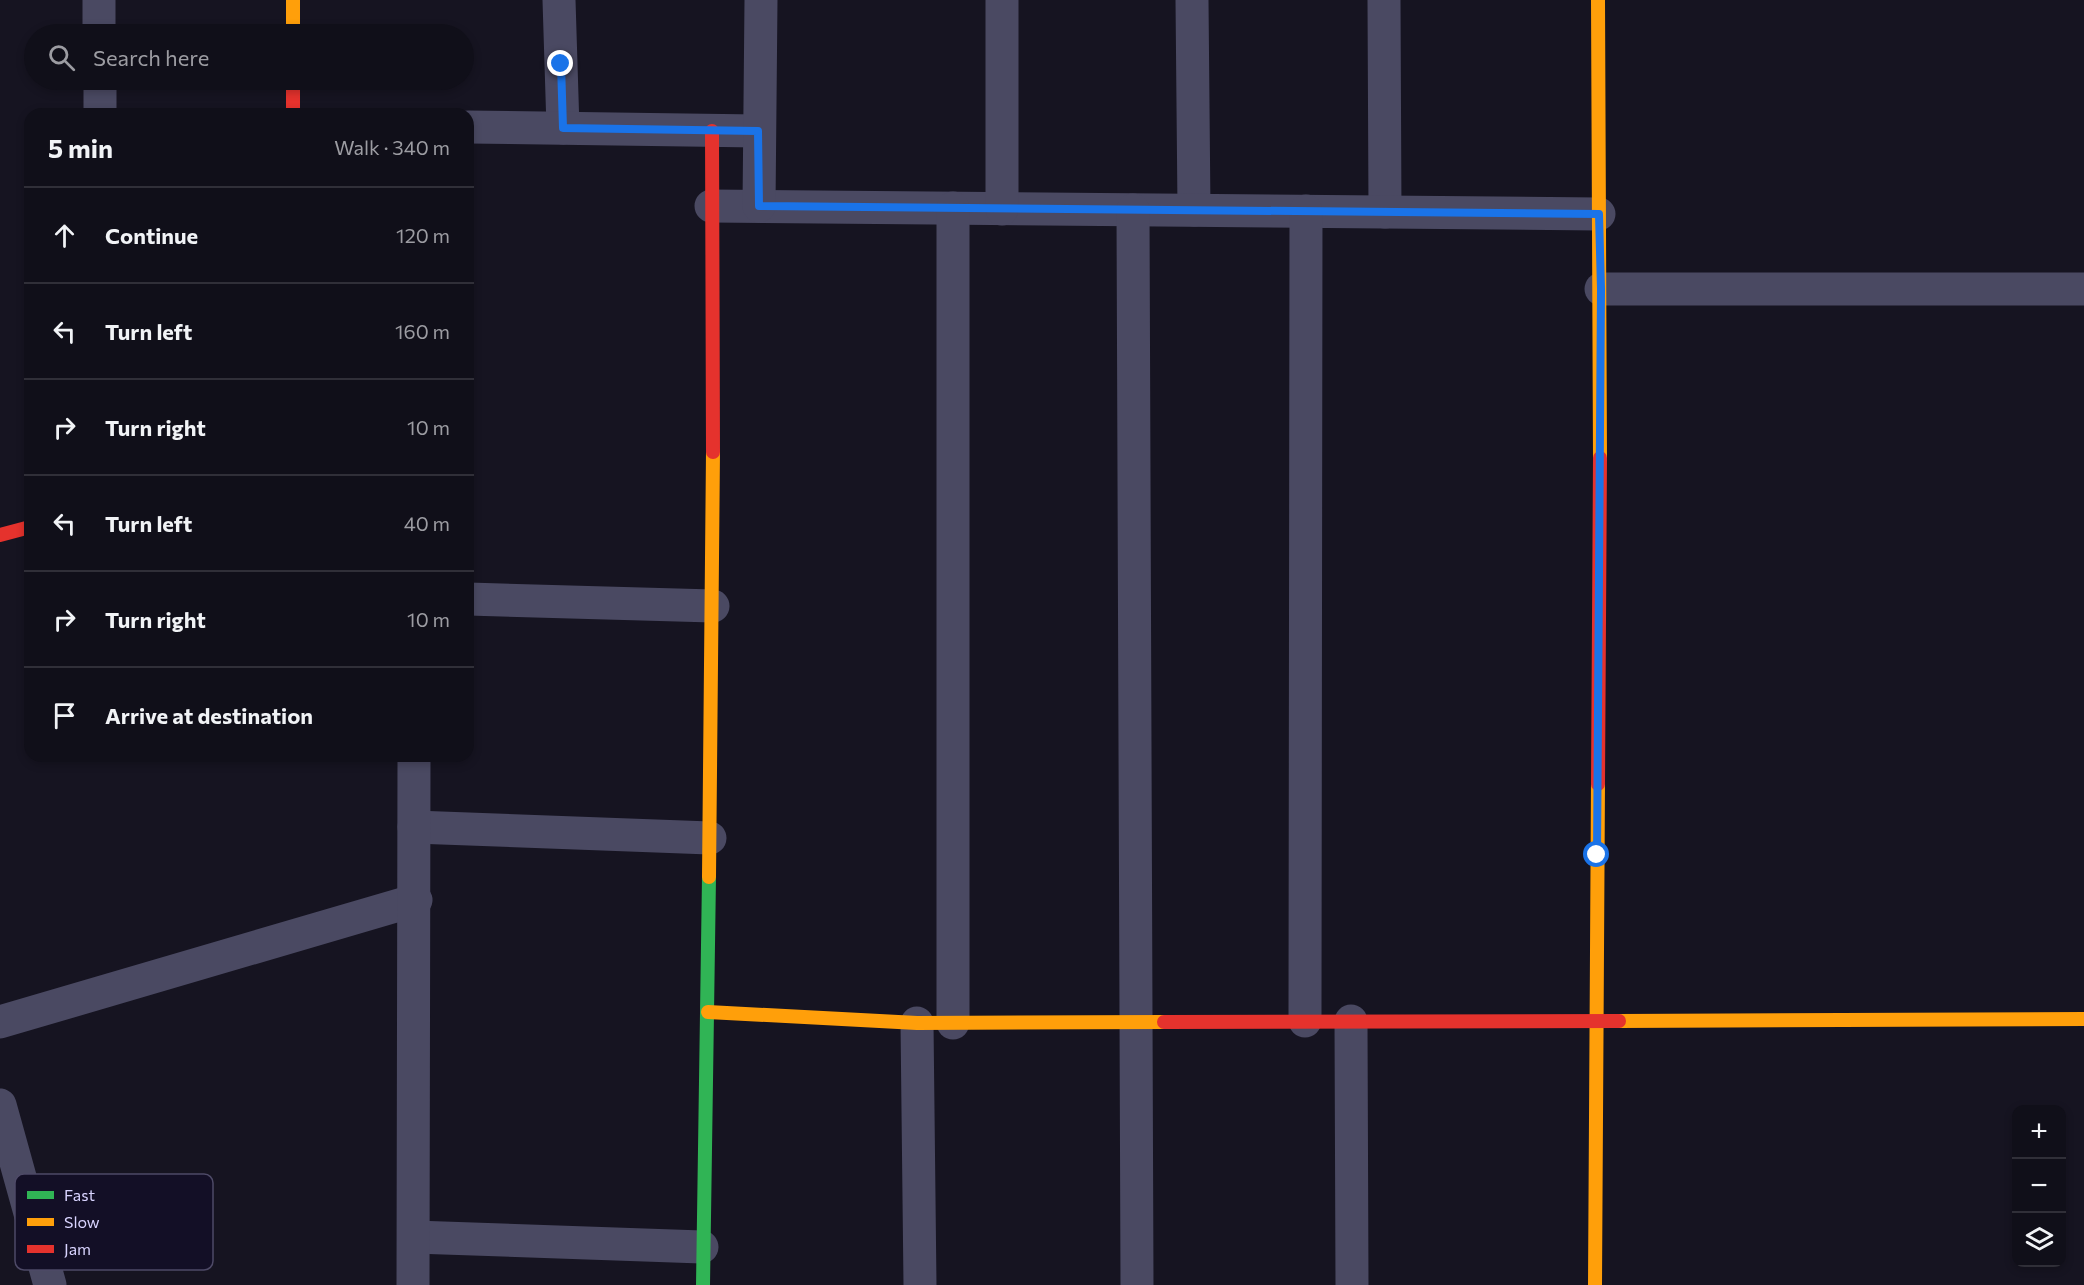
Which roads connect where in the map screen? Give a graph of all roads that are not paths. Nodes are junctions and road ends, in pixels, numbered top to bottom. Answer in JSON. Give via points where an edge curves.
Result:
{"nodes":[{"id":1,"x":99,"y":0,"type":"edge"},
{"id":2,"x":293,"y":0,"type":"edge"},
{"id":3,"x":559,"y":0,"type":"edge"},
{"id":4,"x":761,"y":0,"type":"edge"},
{"id":5,"x":1002,"y":0,"type":"edge"},
{"id":6,"x":1192,"y":0,"type":"edge"},
{"id":7,"x":1384,"y":0,"type":"edge"},
{"id":8,"x":1598,"y":0,"type":"edge"},
{"id":9,"x":99,"y":24,"type":"edge"},
{"id":10,"x":293,"y":24,"type":"edge"},
{"id":11,"x":100,"y":90,"type":"edge"},
{"id":12,"x":293,"y":90,"type":"edge"},
{"id":13,"x":100,"y":108,"type":"edge"},
{"id":14,"x":293,"y":108,"type":"edge"},
{"id":15,"x":474,"y":127,"type":"edge"},
{"id":16,"x":563,"y":128,"type":"junction"},
{"id":17,"x":711,"y":131,"type":"junction"},
{"id":18,"x":758,"y":131,"type":"junction"},
{"id":19,"x":711,"y":206,"type":"junction"},
{"id":20,"x":759,"y":206,"type":"junction"},
{"id":21,"x":953,"y":208,"type":"junction"},
{"id":22,"x":1002,"y":209,"type":"junction"},
{"id":23,"x":1133,"y":210,"type":"junction"},
{"id":24,"x":1194,"y":210,"type":"junction"},
{"id":25,"x":1305,"y":211,"type":"junction"},
{"id":26,"x":1385,"y":212,"type":"junction"},
{"id":27,"x":1599,"y":214,"type":"junction"},
{"id":28,"x":1601,"y":289,"type":"junction"},
{"id":29,"x":2084,"y":289,"type":"edge"},
{"id":30,"x":24,"y":529,"type":"edge"},
{"id":31,"x":0,"y":535,"type":"edge"},
{"id":32,"x":474,"y":598,"type":"edge"},
{"id":33,"x":713,"y":606,"type":"junction"},
{"id":34,"x":414,"y":762,"type":"edge"},
{"id":35,"x":414,"y":827,"type":"junction"},
{"id":36,"x":710,"y":838,"type":"junction"},
{"id":37,"x":416,"y":900,"type":"junction"},
{"id":38,"x":708,"y":1012,"type":"junction"},
{"id":39,"x":2084,"y":1019,"type":"edge"},
{"id":40,"x":1595,"y":1020,"type":"junction"},
{"id":41,"x":1305,"y":1021,"type":"junction"},
{"id":42,"x":1351,"y":1021,"type":"junction"},
{"id":43,"x":0,"y":1022,"type":"edge"},
{"id":44,"x":1137,"y":1022,"type":"junction"},
{"id":45,"x":917,"y":1023,"type":"junction"},
{"id":46,"x":953,"y":1023,"type":"junction"},
{"id":47,"x":0,"y":1104,"type":"edge"},
{"id":48,"x":19,"y":1174,"type":"edge"},
{"id":49,"x":414,"y":1237,"type":"junction"},
{"id":50,"x":702,"y":1247,"type":"junction"},
{"id":51,"x":46,"y":1270,"type":"edge"},
{"id":52,"x":50,"y":1285,"type":"edge"},
{"id":53,"x":413,"y":1285,"type":"edge"},
{"id":54,"x":703,"y":1285,"type":"edge"},
{"id":55,"x":920,"y":1285,"type":"edge"},
{"id":56,"x":1137,"y":1285,"type":"edge"},
{"id":57,"x":1352,"y":1285,"type":"edge"},
{"id":58,"x":1595,"y":1285,"type":"edge"}],
"edges":[{"from":1,"to":9,"type":"street"},
{"from":2,"to":10,"type":"street"},
{"from":3,"to":16,"type":"street"},
{"from":4,"to":18,"type":"street"},
{"from":5,"to":22,"type":"street"},
{"from":6,"to":24,"type":"street"},
{"from":7,"to":26,"type":"street"},
{"from":8,"to":27,"type":"street"},
{"from":11,"to":13,"type":"street"},
{"from":12,"to":14,"type":"street"},
{"from":15,"to":16,"type":"street"},
{"from":16,"to":17,"type":"street"},
{"from":17,"to":18,"type":"street"},
{"from":17,"to":19,"type":"street"},
{"from":18,"to":20,"type":"street"},
{"from":19,"to":20,"type":"street"},
{"from":19,"to":33,"type":"street"},
{"from":20,"to":21,"type":"street"},
{"from":21,"to":22,"type":"street"},
{"from":21,"to":46,"type":"street"},
{"from":22,"to":23,"type":"street"},
{"from":23,"to":24,"type":"street"},
{"from":23,"to":44,"type":"street"},
{"from":24,"to":25,"type":"street"},
{"from":25,"to":26,"type":"street"},
{"from":25,"to":41,"type":"street"},
{"from":26,"to":27,"type":"street"},
{"from":27,"to":28,"type":"street"},
{"from":28,"to":29,"type":"street"},
{"from":28,"to":40,"type":"street"},
{"from":30,"to":31,"type":"street"},
{"from":32,"to":33,"type":"street"},
{"from":33,"to":36,"type":"street"},
{"from":34,"to":35,"type":"street"},
{"from":35,"to":36,"type":"street"},
{"from":35,"to":37,"type":"street"},
{"from":36,"to":38,"type":"street"},
{"from":37,"to":43,"type":"street"},
{"from":37,"to":49,"type":"street"},
{"from":38,"to":45,"type":"street"},
{"from":38,"to":50,"type":"street"},
{"from":39,"to":40,"type":"street"},
{"from":40,"to":42,"type":"street"},
{"from":40,"to":58,"type":"street"},
{"from":41,"to":42,"type":"street"},
{"from":41,"to":44,"type":"street"},
{"from":42,"to":57,"type":"street"},
{"from":44,"to":46,"type":"street"},
{"from":44,"to":56,"type":"street"},
{"from":45,"to":46,"type":"street"},
{"from":45,"to":55,"type":"street"},
{"from":47,"to":48,"type":"street"},
{"from":49,"to":50,"type":"street"},
{"from":49,"to":53,"type":"street"},
{"from":50,"to":54,"type":"street"},
{"from":51,"to":52,"type":"street"}]}
